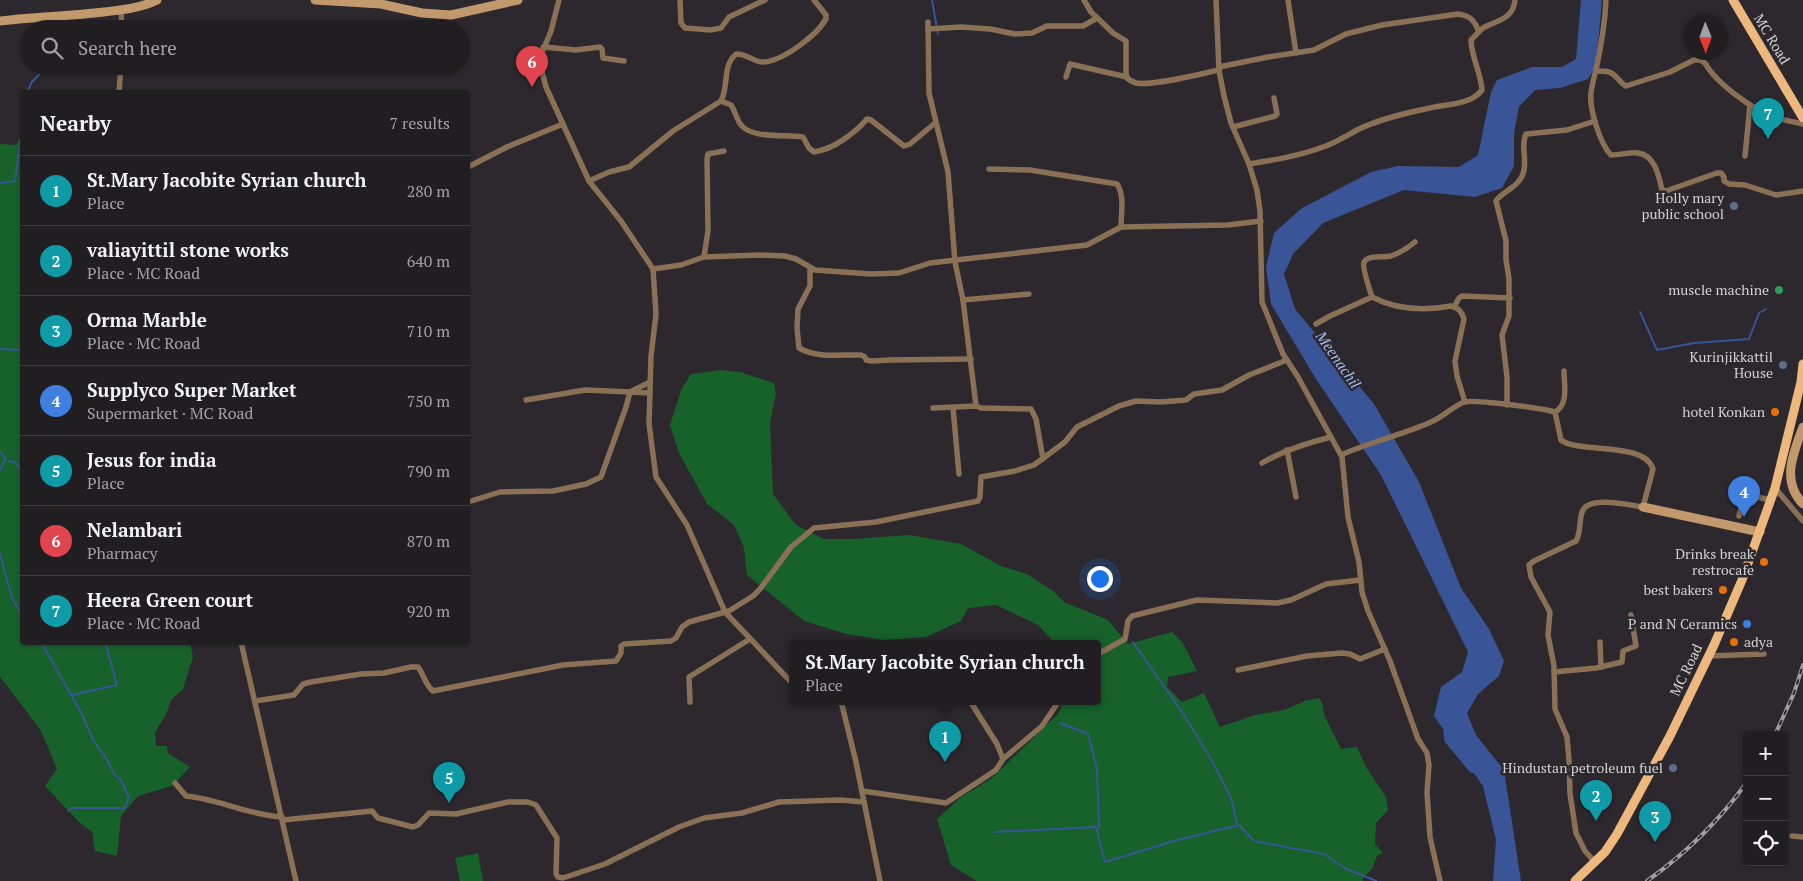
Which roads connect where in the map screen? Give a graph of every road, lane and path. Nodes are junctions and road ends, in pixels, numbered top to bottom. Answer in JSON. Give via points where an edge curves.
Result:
{"nodes":[{"id":1,"x":315,"y":0,"type":"edge"},
{"id":2,"x":518,"y":0,"type":"edge"},
{"id":3,"x":559,"y":0,"type":"edge"},
{"id":4,"x":680,"y":0,"type":"edge"},
{"id":5,"x":765,"y":0,"type":"edge"},
{"id":6,"x":814,"y":0,"type":"edge"},
{"id":7,"x":1084,"y":0,"type":"edge"},
{"id":8,"x":1216,"y":0,"type":"edge"},
{"id":9,"x":1288,"y":0,"type":"edge"},
{"id":10,"x":1515,"y":0,"type":"edge"},
{"id":11,"x":1606,"y":0,"type":"edge"},
{"id":12,"x":1733,"y":0,"type":"edge"},
{"id":13,"x":151,"y":1,"type":"edge"},
{"id":14,"x":121,"y":10,"type":"junction"},
{"id":15,"x":1097,"y":18,"type":"junction"},
{"id":16,"x":122,"y":20,"type":"edge"},
{"id":17,"x":0,"y":21,"type":"edge"},
{"id":18,"x":928,"y":22,"type":"dead end"},
{"id":19,"x":928,"y":29,"type":"junction"},
{"id":20,"x":1479,"y":32,"type":"junction"},
{"id":21,"x":544,"y":47,"type":"junction"},
{"id":22,"x":1296,"y":53,"type":"junction"},
{"id":23,"x":624,"y":61,"type":"dead end"},
{"id":24,"x":1219,"y":69,"type":"junction"},
{"id":25,"x":1596,"y":71,"type":"junction"},
{"id":26,"x":120,"y":75,"type":"edge"},
{"id":27,"x":1066,"y":77,"type":"dead end"},
{"id":28,"x":1127,"y":78,"type":"junction"},
{"id":29,"x":119,"y":90,"type":"edge"},
{"id":30,"x":1274,"y":98,"type":"dead end"},
{"id":31,"x":720,"y":101,"type":"junction"},
{"id":32,"x":1750,"y":106,"type":"junction"},
{"id":33,"x":1802,"y":113,"type":"edge"},
{"id":34,"x":1596,"y":121,"type":"junction"},
{"id":35,"x":935,"y":123,"type":"junction"},
{"id":36,"x":563,"y":124,"type":"junction"},
{"id":37,"x":1803,"y":124,"type":"edge"},
{"id":38,"x":1233,"y":127,"type":"junction"},
{"id":39,"x":724,"y":151,"type":"dead end"},
{"id":40,"x":1744,"y":156,"type":"dead end"},
{"id":41,"x":1249,"y":164,"type":"junction"},
{"id":42,"x":470,"y":166,"type":"edge"},
{"id":43,"x":990,"y":169,"type":"dead end"},
{"id":44,"x":589,"y":181,"type":"junction"},
{"id":45,"x":1803,"y":191,"type":"edge"},
{"id":46,"x":1261,"y":221,"type":"junction"},
{"id":47,"x":1121,"y":227,"type":"junction"},
{"id":48,"x":1415,"y":242,"type":"dead end"},
{"id":49,"x":704,"y":257,"type":"junction"},
{"id":50,"x":955,"y":262,"type":"junction"},
{"id":51,"x":810,"y":268,"type":"junction"},
{"id":52,"x":653,"y":269,"type":"junction"},
{"id":53,"x":1029,"y":294,"type":"dead end"},
{"id":54,"x":1372,"y":297,"type":"junction"},
{"id":55,"x":1510,"y":298,"type":"junction"},
{"id":56,"x":964,"y":300,"type":"junction"},
{"id":57,"x":1454,"y":307,"type":"junction"},
{"id":58,"x":1316,"y":324,"type":"dead end"},
{"id":59,"x":971,"y":359,"type":"junction"},
{"id":60,"x":1287,"y":360,"type":"junction"},
{"id":61,"x":1803,"y":364,"type":"edge"},
{"id":62,"x":1564,"y":371,"type":"dead end"},
{"id":63,"x":650,"y":382,"type":"junction"},
{"id":64,"x":630,"y":392,"type":"junction"},
{"id":65,"x":650,"y":393,"type":"junction"},
{"id":66,"x":526,"y":400,"type":"dead end"},
{"id":67,"x":1465,"y":402,"type":"junction"},
{"id":68,"x":1507,"y":405,"type":"junction"},
{"id":69,"x":976,"y":406,"type":"junction"},
{"id":70,"x":933,"y":408,"type":"dead end"},
{"id":71,"x":953,"y":408,"type":"junction"},
{"id":72,"x":1555,"y":412,"type":"junction"},
{"id":73,"x":1803,"y":427,"type":"edge"},
{"id":74,"x":1331,"y":437,"type":"junction"},
{"id":75,"x":1287,"y":450,"type":"junction"},
{"id":76,"x":1341,"y":455,"type":"junction"},
{"id":77,"x":1043,"y":459,"type":"junction"},
{"id":78,"x":1262,"y":463,"type":"dead end"},
{"id":79,"x":959,"y":474,"type":"dead end"},
{"id":80,"x":1775,"y":488,"type":"junction"},
{"id":81,"x":1296,"y":497,"type":"dead end"},
{"id":82,"x":1770,"y":500,"type":"junction"},
{"id":83,"x":470,"y":501,"type":"edge"},
{"id":84,"x":1803,"y":504,"type":"edge"},
{"id":85,"x":1643,"y":507,"type":"junction"},
{"id":86,"x":1739,"y":516,"type":"dead end"},
{"id":87,"x":1803,"y":521,"type":"edge"},
{"id":88,"x":1760,"y":532,"type":"junction"},
{"id":89,"x":1360,"y":580,"type":"junction"},
{"id":90,"x":725,"y":612,"type":"junction"},
{"id":91,"x":1631,"y":615,"type":"dead end"},
{"id":92,"x":750,"y":639,"type":"junction"},
{"id":93,"x":1600,"y":642,"type":"dead end"},
{"id":94,"x":242,"y":645,"type":"edge"},
{"id":95,"x":1385,"y":649,"type":"junction"},
{"id":96,"x":1101,"y":652,"type":"edge"},
{"id":97,"x":1764,"y":654,"type":"dead end"},
{"id":98,"x":1708,"y":656,"type":"junction"},
{"id":99,"x":1601,"y":667,"type":"junction"},
{"id":100,"x":1238,"y":670,"type":"dead end"},
{"id":101,"x":1554,"y":672,"type":"junction"},
{"id":102,"x":789,"y":680,"type":"edge"},
{"id":103,"x":255,"y":701,"type":"junction"},
{"id":104,"x":690,"y":702,"type":"dead end"},
{"id":105,"x":842,"y":705,"type":"edge"},
{"id":106,"x":973,"y":705,"type":"edge"},
{"id":107,"x":1056,"y":705,"type":"edge"},
{"id":108,"x":1003,"y":759,"type":"junction"},
{"id":109,"x":175,"y":783,"type":"dead end"},
{"id":110,"x":862,"y":791,"type":"junction"},
{"id":111,"x":864,"y":802,"type":"junction"},
{"id":112,"x":283,"y":819,"type":"junction"},
{"id":113,"x":1792,"y":836,"type":"dead end"},
{"id":114,"x":1803,"y":837,"type":"edge"},
{"id":115,"x":1595,"y":862,"type":"junction"},
{"id":116,"x":296,"y":881,"type":"edge"},
{"id":117,"x":880,"y":881,"type":"edge"},
{"id":118,"x":1440,"y":881,"type":"edge"},
{"id":119,"x":1575,"y":881,"type":"edge"}],
"edges":[{"from":1,"to":2,"type":"main road","via":[[381,4],[422,13],[451,14]]},
{"from":3,"to":21,"type":"street"},
{"from":4,"to":5,"type":"street","via":[[681,23],[685,28],[712,30],[721,28],[730,17]]},
{"from":6,"to":31,"type":"street","via":[[826,14],[825,22],[786,56],[759,62],[744,54],[736,54],[728,62],[725,94]]},
{"from":7,"to":15,"type":"street"},
{"from":8,"to":24,"type":"street"},
{"from":9,"to":22,"type":"street"},
{"from":10,"to":20,"type":"street","via":[[1506,18]]},
{"from":11,"to":25,"type":"street"},
{"from":12,"to":33,"type":"main road","name":"MC Road"},
{"from":13,"to":14,"type":"main road"},
{"from":14,"to":16,"type":"street"},
{"from":14,"to":17,"type":"main road"},
{"from":15,"to":19,"type":"street","via":[[1084,26],[1047,26],[1032,33]]},
{"from":15,"to":28,"type":"street","via":[[1126,41]]},
{"from":18,"to":19,"type":"street"},
{"from":19,"to":35,"type":"street","via":[[928,94]]},
{"from":20,"to":22,"type":"street","via":[[1475,20],[1458,14],[1382,25],[1346,34],[1314,50]]},
{"from":20,"to":41,"type":"street","via":[[1471,40],[1481,79],[1482,90],[1478,96],[1377,122],[1324,147]]},
{"from":21,"to":23,"type":"street","via":[[600,48],[603,58]]},
{"from":21,"to":36,"type":"street","via":[[539,60],[546,87]]},
{"from":22,"to":24,"type":"street"},
{"from":24,"to":28,"type":"street","via":[[1144,83]]},
{"from":24,"to":38,"type":"street"},
{"from":25,"to":32,"type":"street","via":[[1615,75],[1626,86],[1700,60],[1725,87]]},
{"from":25,"to":34,"type":"street","via":[[1590,94]]},
{"from":26,"to":29,"type":"street"},
{"from":27,"to":28,"type":"street","via":[[1070,64]]},
{"from":30,"to":38,"type":"street","via":[[1275,116]]},
{"from":31,"to":35,"type":"street","via":[[731,105],[737,120],[751,133],[803,137],[814,152],[836,143],[867,119],[904,146]]},
{"from":31,"to":44,"type":"street","via":[[673,131],[629,167]]},
{"from":32,"to":37,"type":"street","via":[[1774,117]]},
{"from":32,"to":40,"type":"street"},
{"from":34,"to":45,"type":"street","via":[[1606,150],[1611,155],[1637,152],[1646,155],[1654,164],[1662,190],[1721,173],[1724,182],[1729,184],[1776,194]]},
{"from":34,"to":55,"type":"street","via":[[1566,130],[1526,134],[1524,172],[1518,182],[1496,201],[1506,241]]},
{"from":35,"to":50,"type":"street","via":[[948,172]]},
{"from":36,"to":42,"type":"street","via":[[507,146]]},
{"from":36,"to":44,"type":"street"},
{"from":38,"to":41,"type":"street"},
{"from":39,"to":49,"type":"street","via":[[712,152],[707,159],[708,231]]},
{"from":41,"to":46,"type":"street"},
{"from":43,"to":47,"type":"street","via":[[1030,170],[1117,184],[1122,199]]},
{"from":44,"to":52,"type":"street"},
{"from":46,"to":47,"type":"street","via":[[1228,225]]},
{"from":46,"to":60,"type":"street","via":[[1262,302]]},
{"from":47,"to":50,"type":"street","via":[[1087,245]]},
{"from":48,"to":54,"type":"street","via":[[1391,256],[1366,260],[1364,268]]},
{"from":49,"to":51,"type":"street","via":[[785,256]]},
{"from":49,"to":52,"type":"street","via":[[681,265]]},
{"from":50,"to":51,"type":"street","via":[[930,264],[899,274]]},
{"from":50,"to":56,"type":"street"},
{"from":51,"to":59,"type":"street","via":[[810,286],[798,309],[799,348],[824,356],[861,355],[872,362]]},
{"from":52,"to":63,"type":"street","via":[[656,314]]},
{"from":53,"to":56,"type":"street"},
{"from":54,"to":57,"type":"street","via":[[1398,307],[1420,310]]},
{"from":54,"to":58,"type":"street"},
{"from":55,"to":57,"type":"street","via":[[1462,296]]},
{"from":55,"to":68,"type":"street","via":[[1509,316],[1502,335]]},
{"from":56,"to":59,"type":"street"},
{"from":57,"to":67,"type":"street","via":[[1464,319],[1455,361]]},
{"from":59,"to":69,"type":"street"},
{"from":60,"to":74,"type":"street"},
{"from":60,"to":77,"type":"street","via":[[1222,390],[1194,394],[1186,400],[1136,401],[1119,406],[1077,427],[1065,442]]},
{"from":61,"to":80,"type":"main road","name":"MC Road"},
{"from":62,"to":72,"type":"street","via":[[1564,403]]},
{"from":63,"to":64,"type":"street"},
{"from":63,"to":65,"type":"street"},
{"from":64,"to":65,"type":"street"},
{"from":64,"to":66,"type":"street","via":[[585,390]]},
{"from":64,"to":83,"type":"street","via":[[601,477],[586,484],[552,491],[500,492]]},
{"from":65,"to":90,"type":"street","via":[[648,424],[656,477],[687,525]]},
{"from":67,"to":68,"type":"street"},
{"from":67,"to":76,"type":"street","via":[[1437,420]]},
{"from":68,"to":72,"type":"street"},
{"from":69,"to":71,"type":"street"},
{"from":69,"to":77,"type":"street","via":[[1031,409],[1036,419]]},
{"from":70,"to":71,"type":"street"},
{"from":71,"to":79,"type":"street"},
{"from":72,"to":85,"type":"street","via":[[1560,440],[1567,445],[1625,452],[1641,457],[1651,465]]},
{"from":73,"to":84,"type":"main road","via":[[1789,474],[1792,490]]},
{"from":74,"to":75,"type":"street"},
{"from":74,"to":76,"type":"street"},
{"from":75,"to":78,"type":"street"},
{"from":75,"to":81,"type":"street"},
{"from":76,"to":89,"type":"street"},
{"from":77,"to":90,"type":"street","via":[[1015,471],[981,477],[978,501],[876,522],[814,528],[791,547],[753,596]]},
{"from":80,"to":82,"type":"main road","name":"MC Road"},
{"from":80,"to":87,"type":"street"},
{"from":82,"to":86,"type":"street","via":[[1745,494]]},
{"from":82,"to":88,"type":"main road","name":"MC Road"},
{"from":85,"to":88,"type":"main road"},
{"from":85,"to":101,"type":"street","via":[[1590,503],[1583,510],[1576,541],[1529,565],[1531,577],[1550,612],[1548,635]]},
{"from":88,"to":98,"type":"main road","name":"MC Road"},
{"from":89,"to":95,"type":"street","via":[[1365,602]]},
{"from":89,"to":96,"type":"street","via":[[1326,584],[1277,604],[1197,600],[1132,616],[1125,639]]},
{"from":90,"to":92,"type":"street"},
{"from":90,"to":103,"type":"street","via":[[689,622],[671,641],[624,644],[616,661],[563,665],[433,691],[418,667],[411,667],[310,682],[303,684],[294,695]]},
{"from":91,"to":99,"type":"street","via":[[1636,646],[1623,651],[1622,662]]},
{"from":92,"to":102,"type":"street"},
{"from":92,"to":104,"type":"street","via":[[689,677]]},
{"from":93,"to":99,"type":"street"},
{"from":94,"to":103,"type":"street"},
{"from":95,"to":100,"type":"street","via":[[1360,659],[1342,653],[1307,656]]},
{"from":95,"to":118,"type":"street","via":[[1418,739],[1427,753],[1430,836]]},
{"from":97,"to":98,"type":"street"},
{"from":98,"to":115,"type":"main road","name":"MC Road","via":[[1637,798],[1617,834]]},
{"from":99,"to":101,"type":"street"},
{"from":101,"to":115,"type":"street","via":[[1555,709],[1567,737],[1576,833]]},
{"from":103,"to":112,"type":"street"},
{"from":105,"to":110,"type":"street"},
{"from":106,"to":108,"type":"street"},
{"from":107,"to":108,"type":"street","via":[[1042,726]]},
{"from":108,"to":110,"type":"street","via":[[996,770],[946,803]]},
{"from":109,"to":112,"type":"street","via":[[186,796]]},
{"from":110,"to":111,"type":"street"},
{"from":111,"to":112,"type":"street","via":[[779,802],[742,813],[704,818],[605,864],[563,878],[556,874],[558,838],[536,805],[528,802],[508,802],[456,814],[429,813],[413,827],[378,818],[372,811]]},
{"from":111,"to":117,"type":"street"},
{"from":112,"to":116,"type":"street"},
{"from":113,"to":114,"type":"street"},
{"from":115,"to":119,"type":"main road","name":"MC Road"}]}
